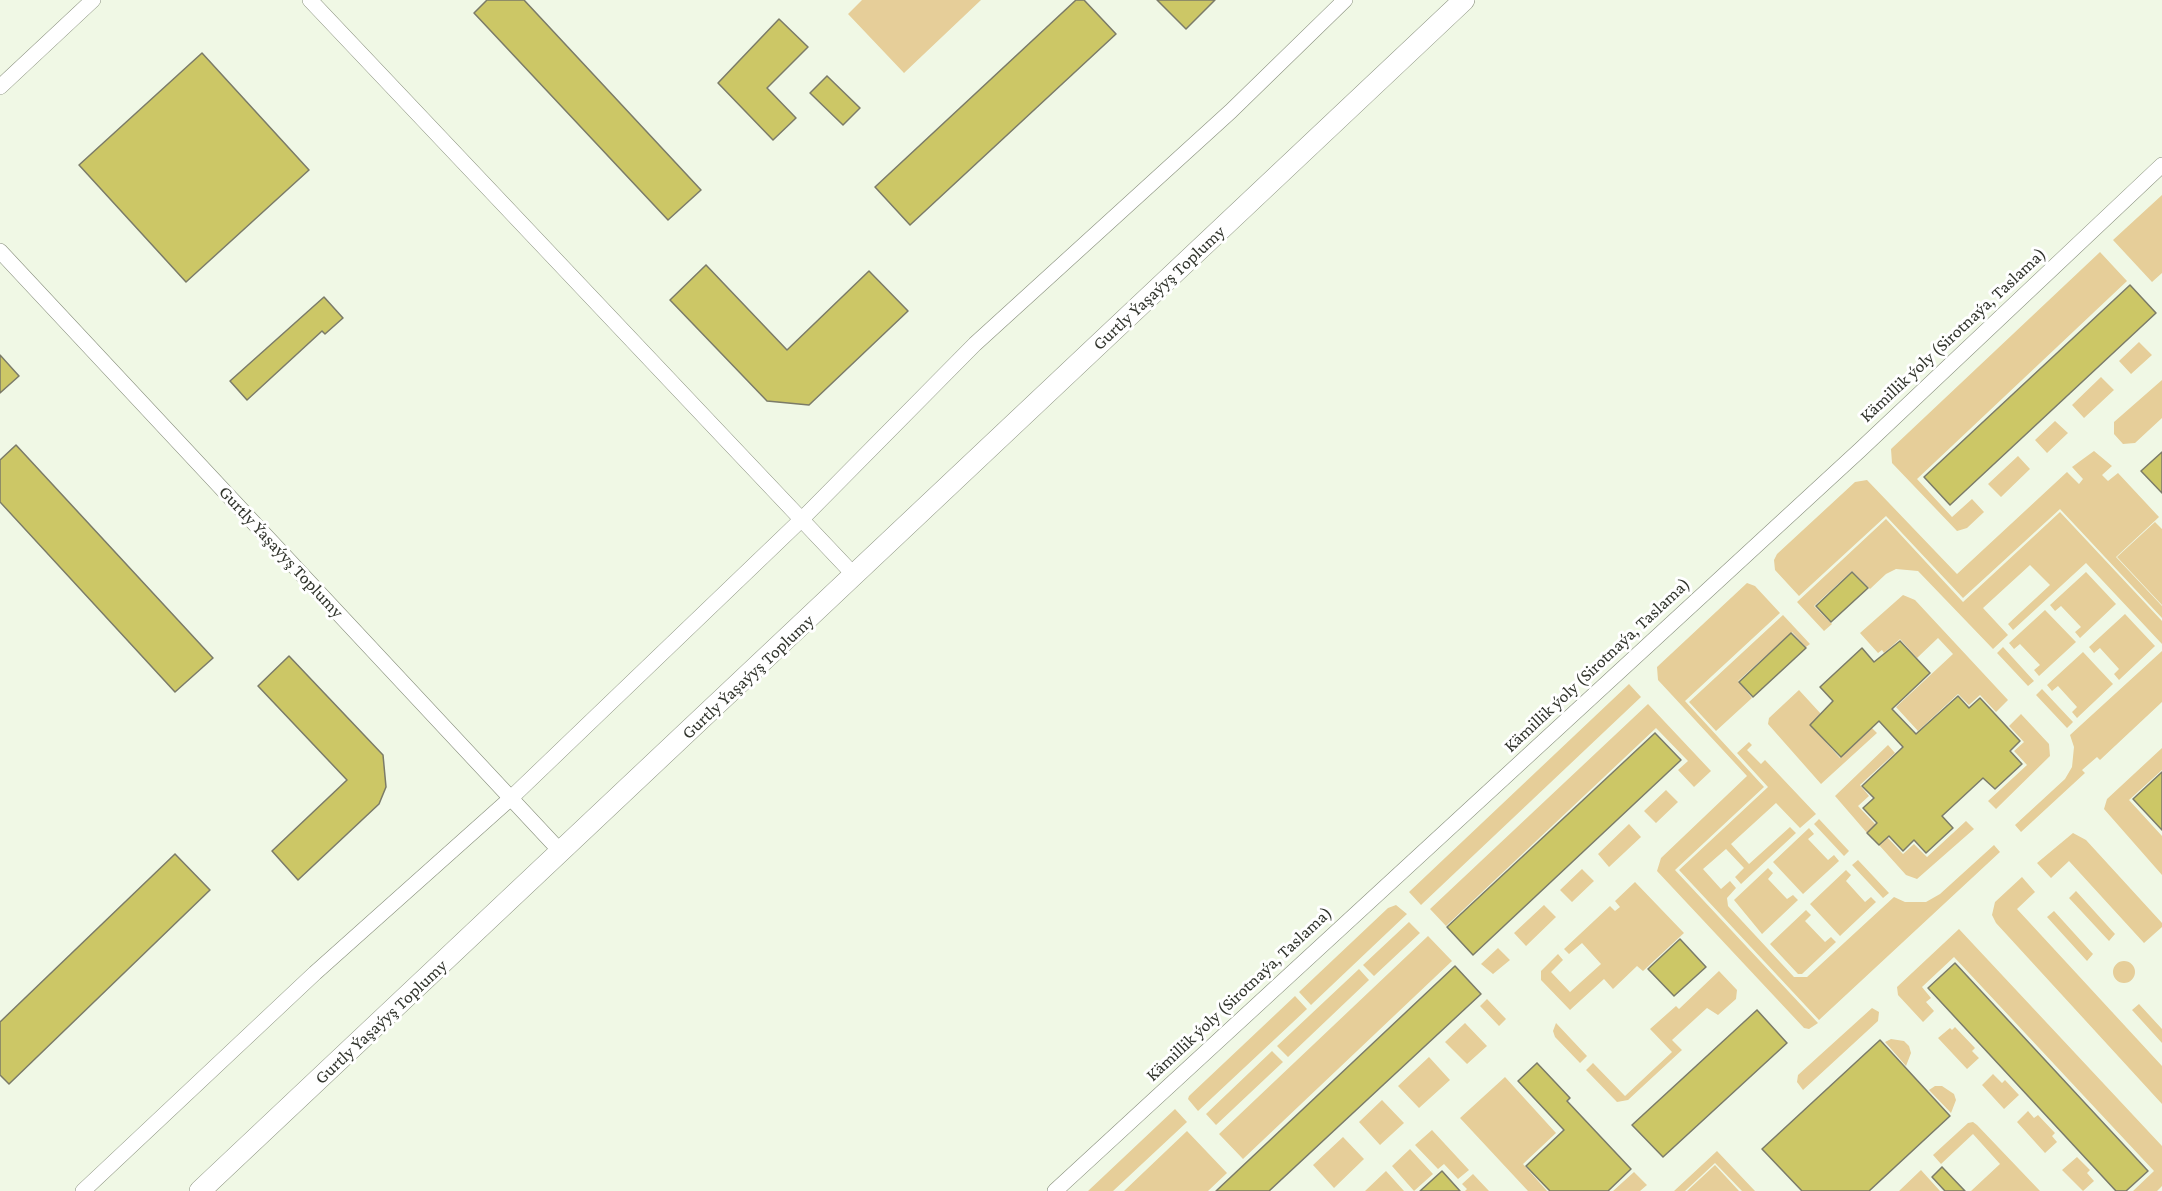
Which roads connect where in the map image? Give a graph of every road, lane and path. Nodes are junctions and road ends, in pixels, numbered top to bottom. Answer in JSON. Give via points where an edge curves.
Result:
{"nodes":[{"id":1,"x":93,"y":0,"type":"edge"},
{"id":2,"x":310,"y":0,"type":"edge"},
{"id":3,"x":1345,"y":0,"type":"edge"},
{"id":4,"x":1464,"y":0,"type":"edge"},
{"id":5,"x":0,"y":87,"type":"edge"},
{"id":6,"x":2162,"y":165,"type":"edge"},
{"id":7,"x":0,"y":252,"type":"edge"},
{"id":8,"x":802,"y":519,"type":"junction"},
{"id":9,"x":855,"y":576,"type":"junction"},
{"id":10,"x":511,"y":798,"type":"junction"},
{"id":11,"x":562,"y":853,"type":"junction"},
{"id":12,"x":83,"y":1191,"type":"edge"},
{"id":13,"x":200,"y":1191,"type":"edge"},
{"id":14,"x":1055,"y":1191,"type":"edge"}],
"edges":[{"from":1,"to":5,"type":"street"},
{"from":2,"to":8,"type":"street"},
{"from":3,"to":8,"type":"street","via":[[1231,111],[975,344]]},
{"from":4,"to":9,"type":"street","name":"Gurtly Ýaşaýyş Toplumy"},
{"from":6,"to":14,"type":"street","name":"Kämillik ýoly (Sirotnaýa, Taslama)","via":[[1860,450]]},
{"from":7,"to":10,"type":"street","name":"Gurtly Ýaşaýyş Toplumy"},
{"from":8,"to":9,"type":"street"},
{"from":8,"to":10,"type":"street"},
{"from":9,"to":11,"type":"street","name":"Gurtly Ýaşaýyş Toplumy"},
{"from":10,"to":11,"type":"street","name":"Gurtly Ýaşaýyş Toplumy"},
{"from":10,"to":12,"type":"street","via":[[315,973]]},
{"from":11,"to":13,"type":"street","name":"Gurtly Ýaşaýyş Toplumy"}]}
